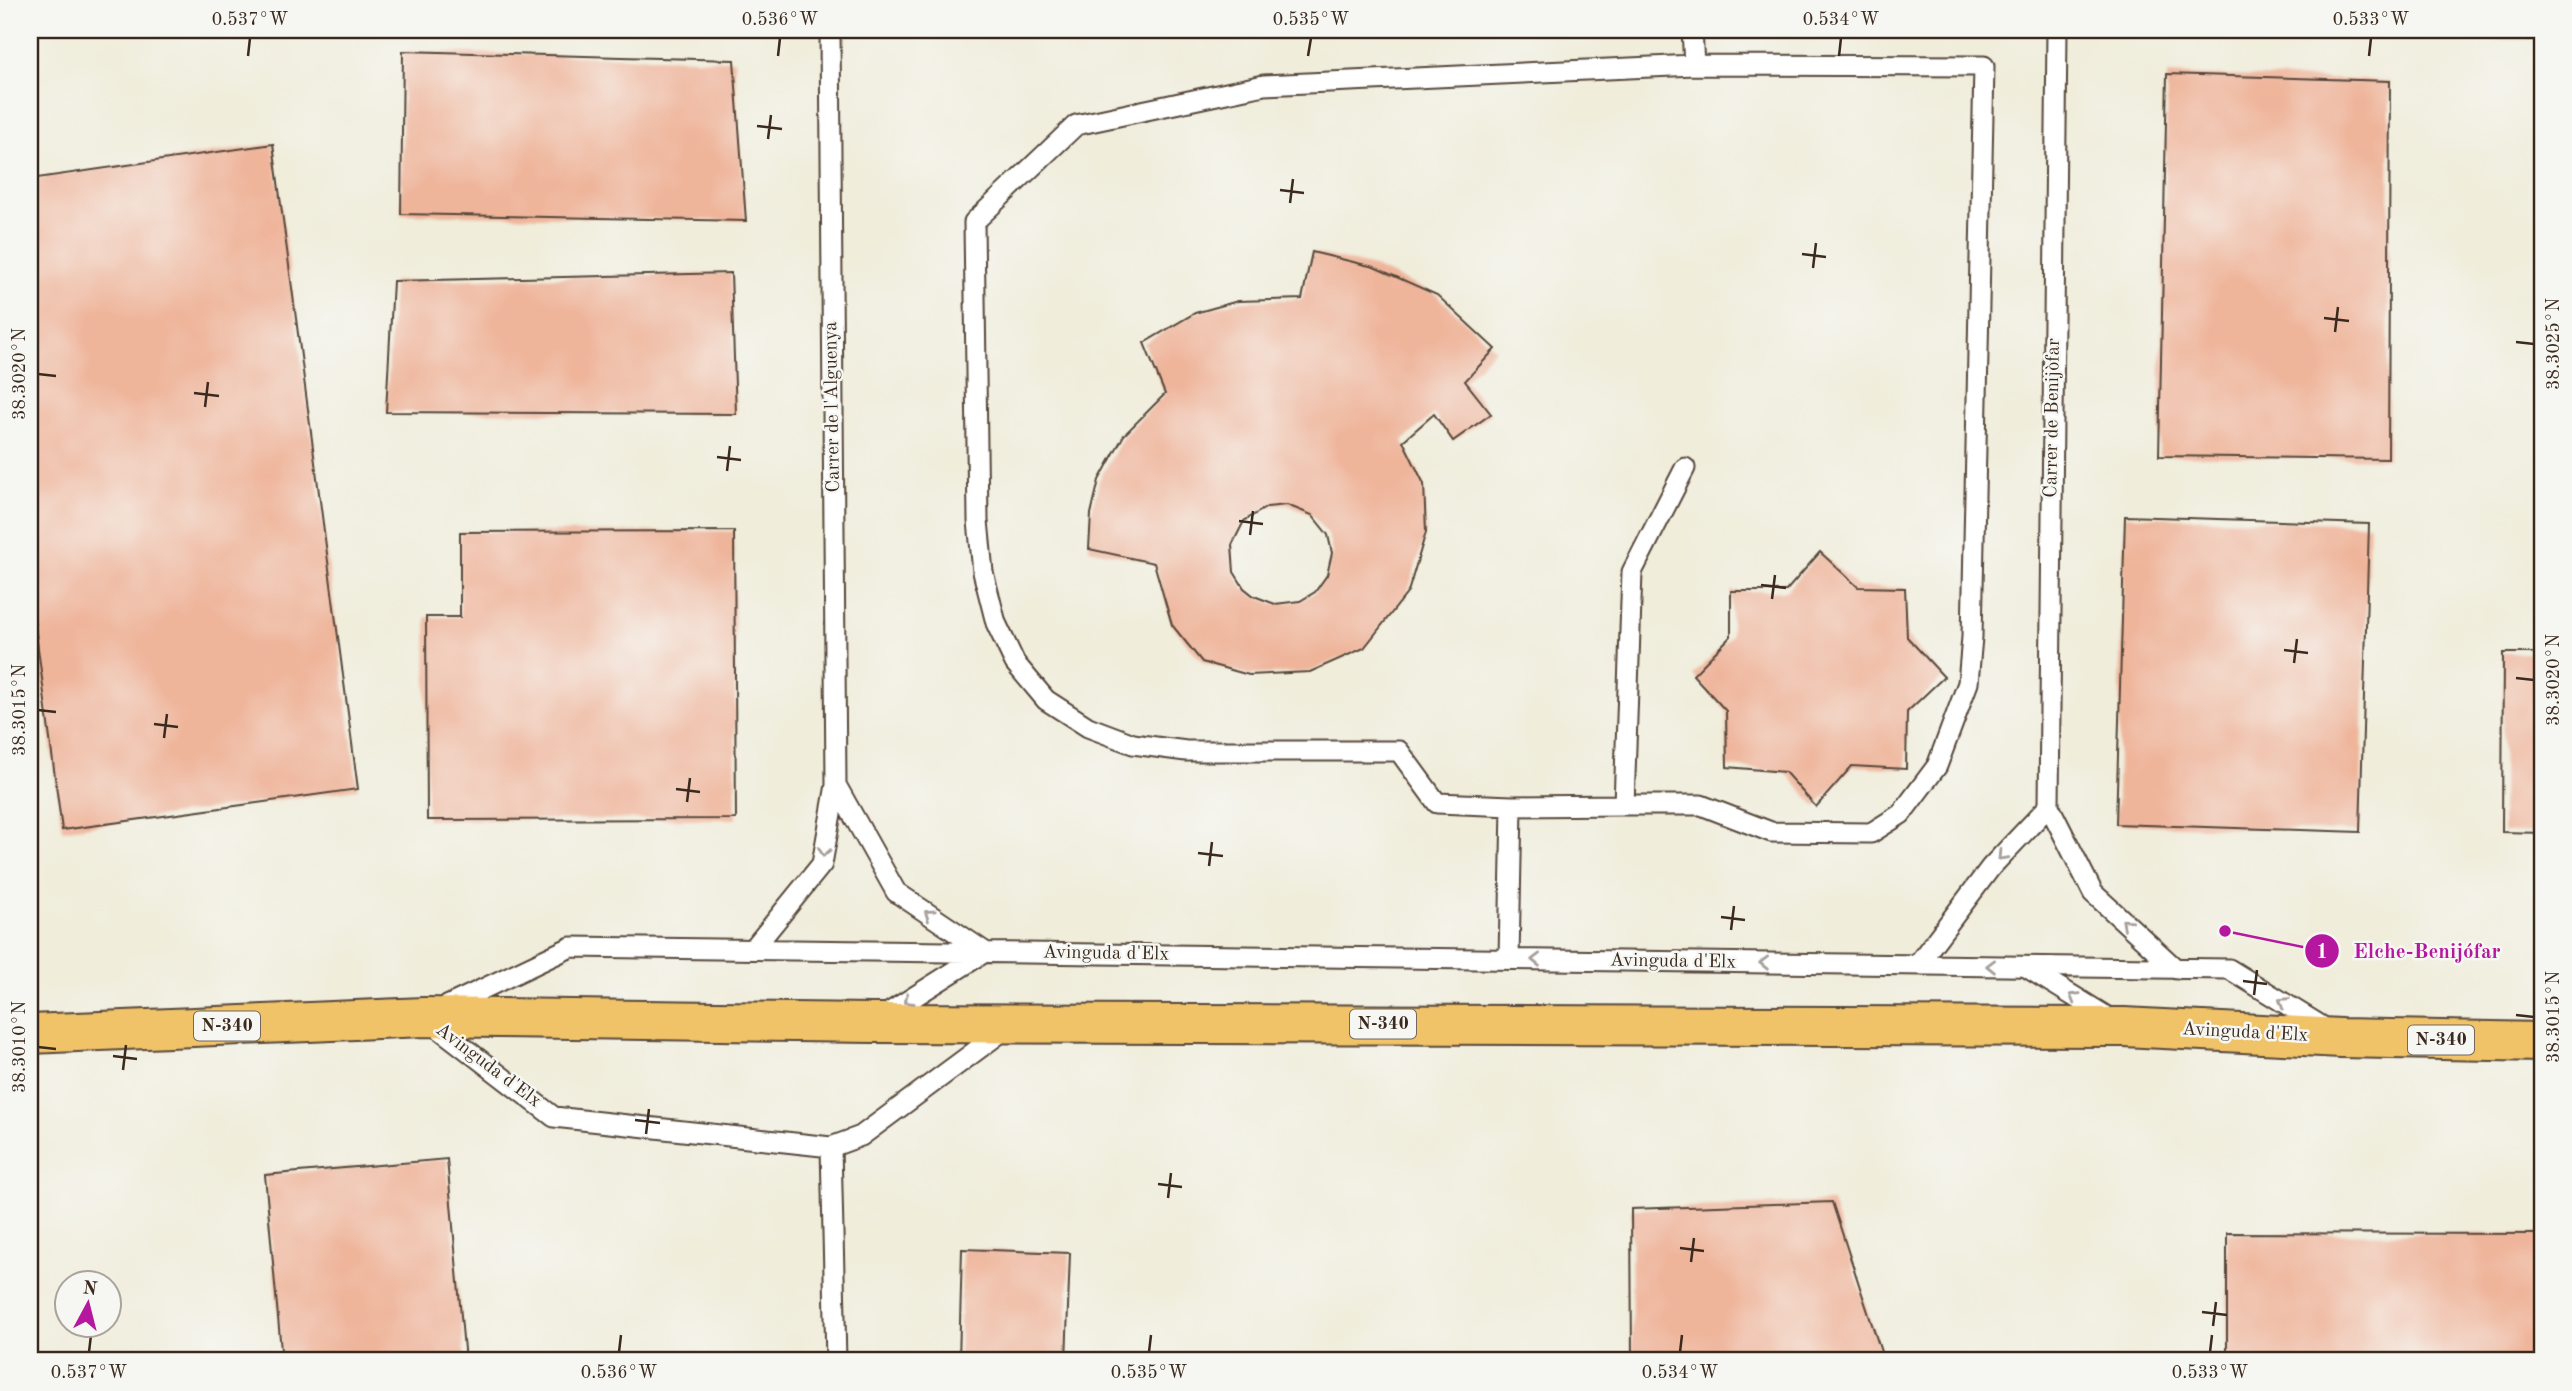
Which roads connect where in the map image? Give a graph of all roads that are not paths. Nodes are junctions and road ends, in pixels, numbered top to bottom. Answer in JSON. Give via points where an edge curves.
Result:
{"nodes":[{"id":1,"x":830,"y":30,"type":"edge"},
{"id":2,"x":1692,"y":30,"type":"edge"},
{"id":3,"x":2057,"y":30,"type":"edge"},
{"id":4,"x":1694,"y":65,"type":"junction"},
{"id":5,"x":1685,"y":468,"type":"dead end"},
{"id":6,"x":836,"y":785,"type":"junction"},
{"id":7,"x":1624,"y":805,"type":"junction"},
{"id":8,"x":1512,"y":806,"type":"junction"},
{"id":9,"x":2049,"y":806,"type":"junction"},
{"id":10,"x":753,"y":950,"type":"junction"},
{"id":11,"x":985,"y":952,"type":"junction"},
{"id":12,"x":1509,"y":960,"type":"junction"},
{"id":13,"x":1917,"y":965,"type":"junction"},
{"id":14,"x":2024,"y":966,"type":"junction"},
{"id":15,"x":2176,"y":969,"type":"junction"},
{"id":16,"x":424,"y":1017,"type":"junction"},
{"id":17,"x":872,"y":1023,"type":"junction"},
{"id":18,"x":1015,"y":1023,"type":"junction"},
{"id":19,"x":2124,"y":1027,"type":"junction"},
{"id":20,"x":30,"y":1034,"type":"edge"},
{"id":21,"x":2341,"y":1038,"type":"junction"},
{"id":22,"x":2542,"y":1042,"type":"edge"},
{"id":23,"x":831,"y":1147,"type":"junction"},
{"id":24,"x":836,"y":1361,"type":"edge"}],
"edges":[{"from":1,"to":6,"type":"lane","name":"Carrer de l'Alguenya"},
{"from":2,"to":4,"type":"lane"},
{"from":3,"to":9,"type":"lane","name":"Carrer de Benijòfar"},
{"from":4,"to":7,"type":"lane","via":[[1984,66],[1968,683],[1937,766],[1901,814],[1871,833],[1771,831],[1701,805]]},
{"from":4,"to":8,"type":"lane","via":[[1264,85],[1076,125],[974,222],[978,522],[983,572],[996,623],[1016,663],[1046,700],[1088,727],[1133,744],[1186,751],[1399,751],[1437,803]]},
{"from":5,"to":7,"type":"lane","via":[[1632,572]]},
{"from":6,"to":10,"type":"lane","name":"Carrer de l'Alguenya","one_way":true,"via":[[822,864]]},
{"from":11,"to":6,"type":"lane","one_way":true,"via":[[896,892]]},
{"from":7,"to":8,"type":"lane"},
{"from":8,"to":12,"type":"lane"},
{"from":9,"to":13,"type":"lane","one_way":true,"via":[[1991,867]]},
{"from":15,"to":9,"type":"lane","name":"Carrer de Benijòfar","one_way":true,"via":[[2093,893]]},
{"from":10,"to":11,"type":"lane","name":"Avinguda d'Elx"},
{"from":10,"to":16,"type":"lane","name":"Avinguda d'Elx","via":[[571,947]]},
{"from":11,"to":12,"type":"lane","name":"Avinguda d'Elx"},
{"from":11,"to":17,"type":"lane","one_way":true},
{"from":13,"to":12,"type":"lane","name":"Avinguda d'Elx","one_way":true},
{"from":14,"to":13,"type":"lane","name":"Avinguda d'Elx","one_way":true},
{"from":14,"to":15,"type":"lane","name":"Avinguda d'Elx"},
{"from":19,"to":14,"type":"lane","one_way":true},
{"from":21,"to":15,"type":"lane","name":"Avinguda d'Elx","one_way":true,"via":[[2229,969]]},
{"from":16,"to":17,"type":"highway","name":"Avinguda d'Elx","number":"N-340"},
{"from":16,"to":20,"type":"highway","name":"Avinguda d'Elx","number":"N-340"},
{"from":16,"to":23,"type":"lane","name":"Avinguda d'Elx","via":[[554,1117]]},
{"from":17,"to":18,"type":"highway","name":"Avinguda d'Elx","number":"N-340"},
{"from":18,"to":19,"type":"highway","name":"Avinguda d'Elx","number":"N-340"},
{"from":18,"to":23,"type":"lane","name":"Avinguda d'Elx","via":[[861,1136]]},
{"from":19,"to":21,"type":"highway","name":"Avinguda d'Elx","number":"N-340"},
{"from":21,"to":22,"type":"highway","name":"Avinguda d'Elx","number":"N-340"},
{"from":23,"to":24,"type":"lane"}]}
